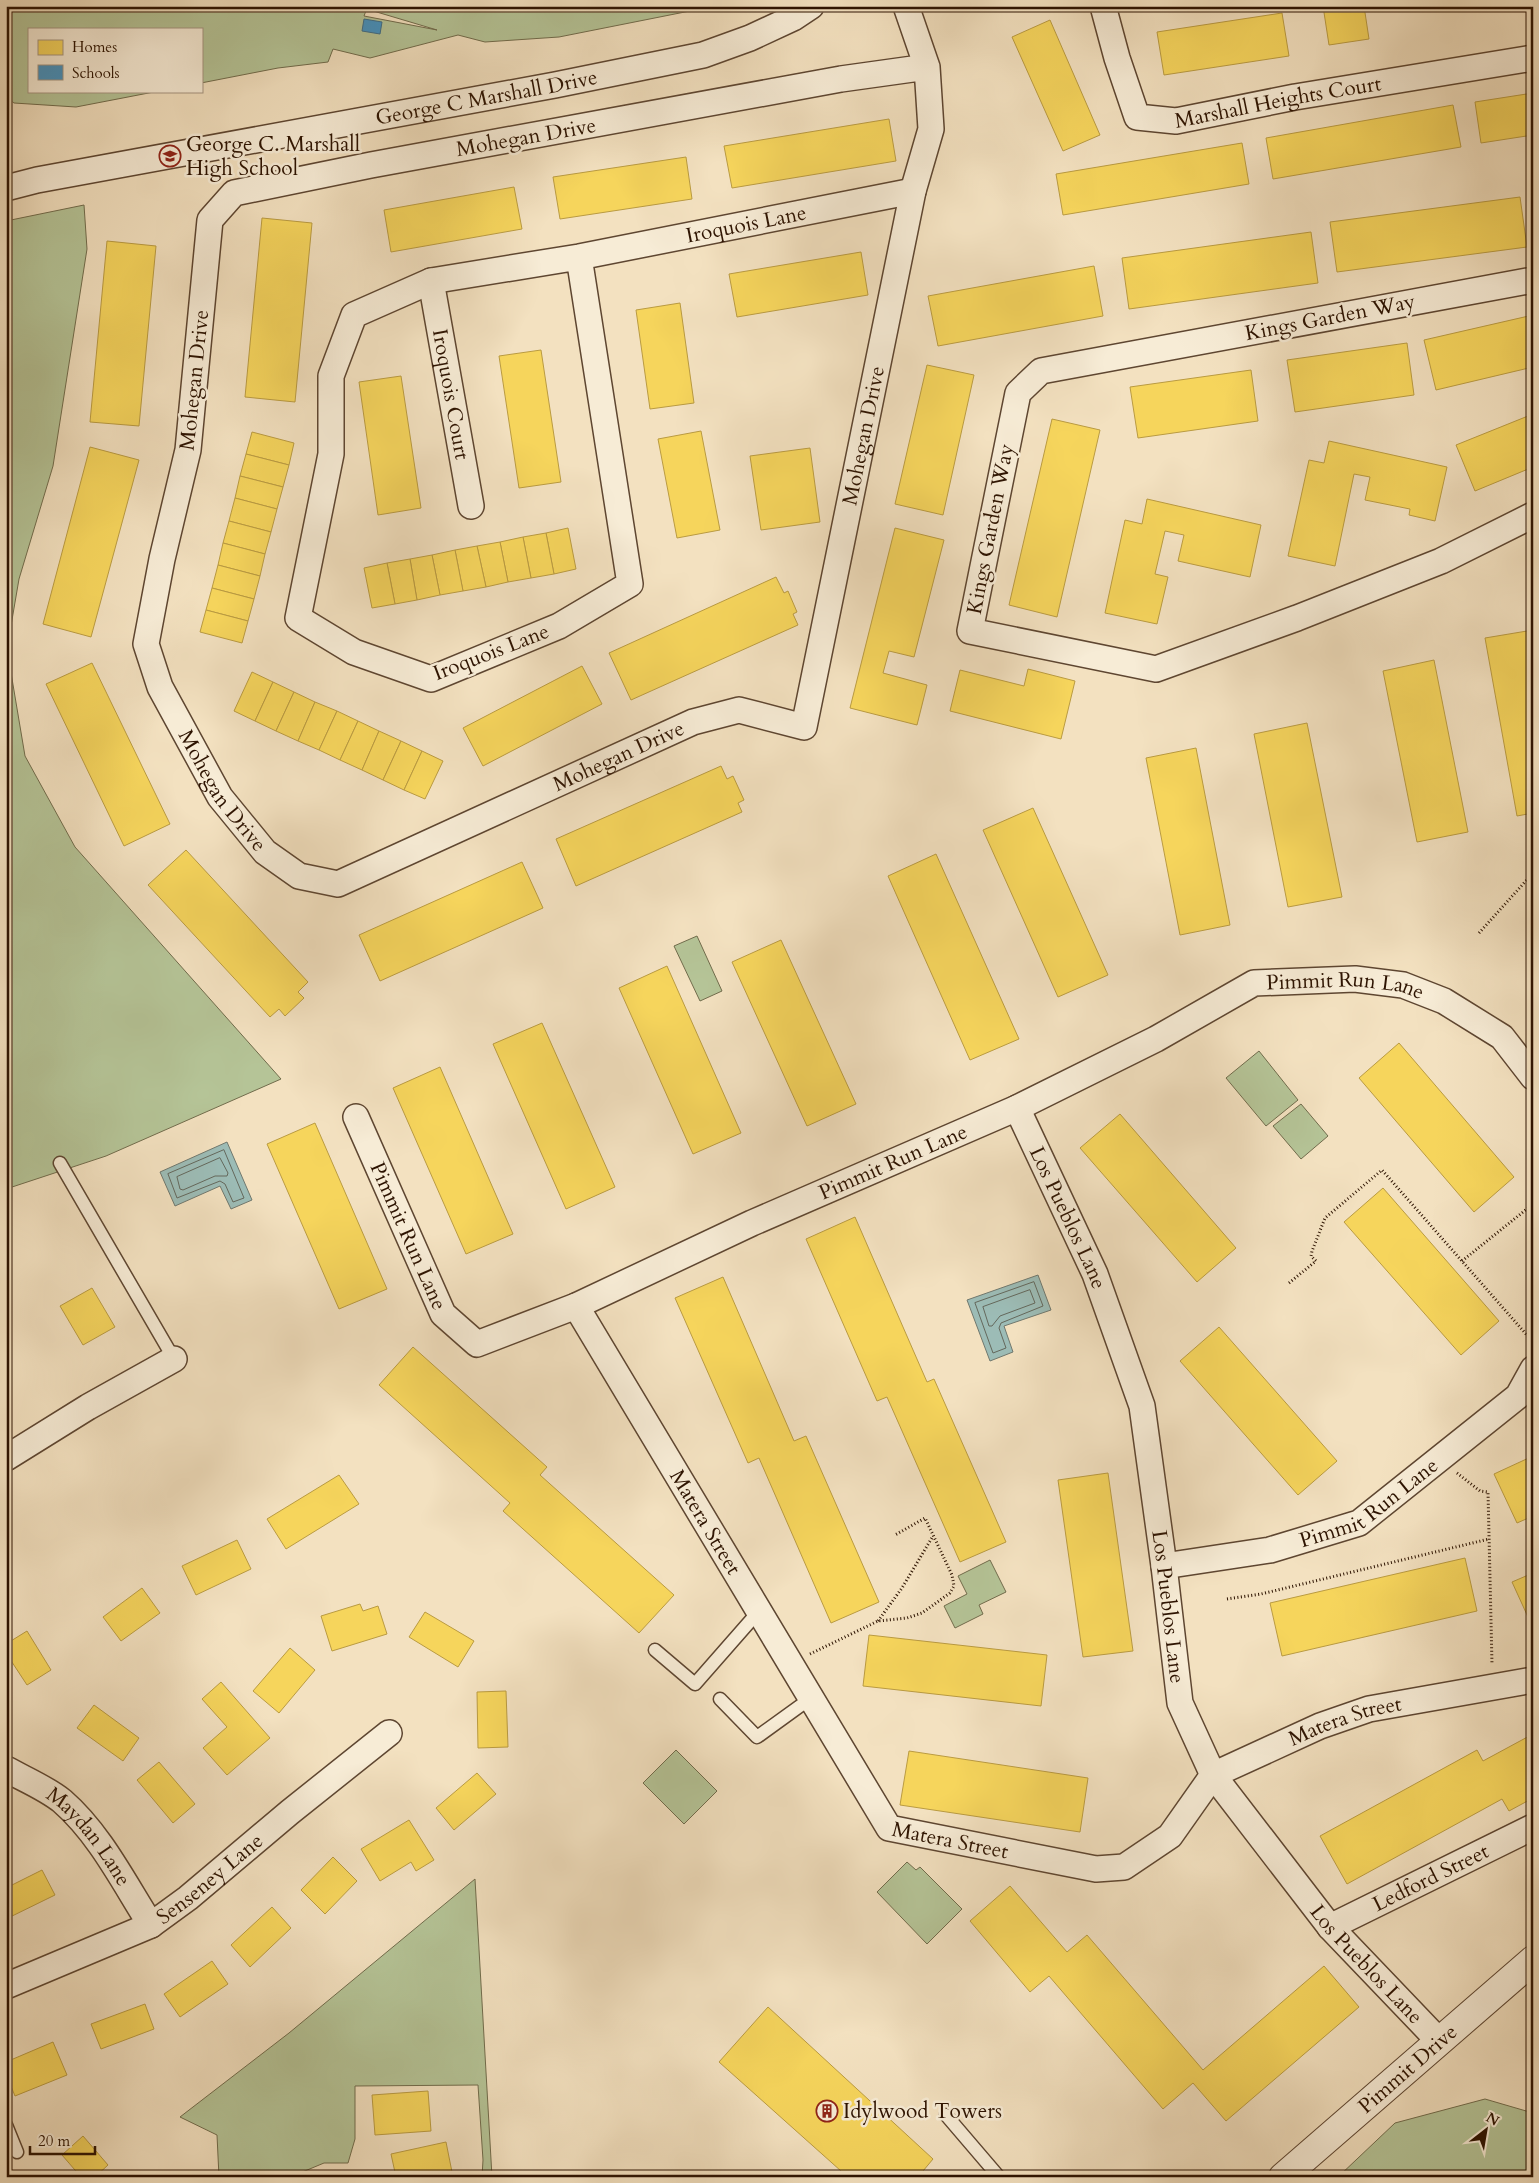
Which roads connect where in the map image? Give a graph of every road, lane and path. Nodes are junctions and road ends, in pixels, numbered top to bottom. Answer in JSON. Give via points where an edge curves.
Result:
{"nodes":[{"id":1,"x":811,"y":6,"type":"edge"},
{"id":2,"x":906,"y":6,"type":"edge"},
{"id":3,"x":1103,"y":6,"type":"edge"},
{"id":4,"x":1533,"y":58,"type":"edge"},
{"id":5,"x":927,"y":67,"type":"junction"},
{"id":6,"x":6,"y":188,"type":"edge"},
{"id":7,"x":913,"y":192,"type":"junction"},
{"id":8,"x":579,"y":257,"type":"junction"},
{"id":9,"x":1533,"y":280,"type":"edge"},
{"id":10,"x":431,"y":282,"type":"junction"},
{"id":11,"x":471,"y":506,"type":"dead end"},
{"id":12,"x":1533,"y":515,"type":"edge"},
{"id":13,"x":1533,"y":873,"type":"edge"},
{"id":14,"x":1479,"y":933,"type":"dead end"},
{"id":15,"x":1533,"y":1077,"type":"edge"},
{"id":16,"x":1017,"y":1108,"type":"junction"},
{"id":17,"x":356,"y":1117,"type":"dead end"},
{"id":18,"x":60,"y":1163,"type":"dead end"},
{"id":19,"x":1533,"y":1204,"type":"edge"},
{"id":20,"x":1462,"y":1261,"type":"junction"},
{"id":21,"x":1289,"y":1284,"type":"dead end"},
{"id":22,"x":576,"y":1306,"type":"junction"},
{"id":23,"x":1533,"y":1342,"type":"edge"},
{"id":24,"x":174,"y":1359,"type":"joint"},
{"id":25,"x":1533,"y":1369,"type":"edge"},
{"id":26,"x":1441,"y":1457,"type":"junction"},
{"id":27,"x":6,"y":1458,"type":"edge"},
{"id":28,"x":895,"y":1535,"type":"dead end"},
{"id":29,"x":934,"y":1536,"type":"junction"},
{"id":30,"x":1489,"y":1539,"type":"junction"},
{"id":31,"x":1164,"y":1566,"type":"junction"},
{"id":32,"x":1227,"y":1599,"type":"dead end"},
{"id":33,"x":759,"y":1611,"type":"junction"},
{"id":34,"x":878,"y":1621,"type":"junction"},
{"id":35,"x":655,"y":1650,"type":"dead end"},
{"id":36,"x":791,"y":1665,"type":"junction"},
{"id":37,"x":1533,"y":1680,"type":"edge"},
{"id":38,"x":1492,"y":1687,"type":"junction"},
{"id":39,"x":811,"y":1698,"type":"junction"},
{"id":40,"x":720,"y":1700,"type":"dead end"},
{"id":41,"x":390,"y":1733,"type":"dead end"},
{"id":42,"x":6,"y":1769,"type":"edge"},
{"id":43,"x":1213,"y":1775,"type":"junction"},
{"id":44,"x":1533,"y":1827,"type":"edge"},
{"id":45,"x":150,"y":1925,"type":"junction"},
{"id":46,"x":1330,"y":1927,"type":"junction"},
{"id":47,"x":1533,"y":1960,"type":"edge"},
{"id":48,"x":6,"y":1986,"type":"edge"},
{"id":49,"x":1439,"y":2041,"type":"junction"},
{"id":50,"x":946,"y":2114,"type":"dead end"},
{"id":51,"x":6,"y":2125,"type":"edge"},
{"id":52,"x":17,"y":2152,"type":"dead end"},
{"id":53,"x":999,"y":2177,"type":"edge"},
{"id":54,"x":1283,"y":2177,"type":"edge"}],
"edges":[{"from":1,"to":6,"type":"street","name":"George C Marshall Drive","via":[[750,38],[703,55]]},
{"from":2,"to":5,"type":"street","name":"Mohegan Drive"},
{"from":3,"to":4,"type":"street","name":"Marshall Heights Court","via":[[1137,117],[1176,121],[1295,97]]},
{"from":5,"to":7,"type":"street","name":"Mohegan Drive","via":[[932,129]]},
{"from":5,"to":7,"type":"street","name":"Mohegan Drive","via":[[831,81],[234,193],[210,220],[188,450],[146,644],[160,688],[220,797],[265,852],[299,876],[338,884],[693,722],[739,710],[804,728]]},
{"from":7,"to":8,"type":"street","name":"Iroquois Lane"},
{"from":8,"to":10,"type":"street","name":"Iroquois Lane"},
{"from":8,"to":10,"type":"street","name":"Iroquois Lane","via":[[630,584],[559,626],[431,679],[354,652],[298,618],[331,454],[331,376],[354,315]]},
{"from":9,"to":12,"type":"street","name":"Kings Garden Way","via":[[1040,371],[1018,393],[970,631],[1156,669],[1441,561]]},
{"from":10,"to":11,"type":"street","name":"Iroquois Court"},
{"from":13,"to":14,"type":"path"},
{"from":15,"to":16,"type":"street","name":"Pimmit Run Lane","via":[[1502,1038],[1444,1001],[1403,985],[1355,979],[1254,983],[1156,1039]]},
{"from":16,"to":22,"type":"street","name":"Pimmit Run Lane","via":[[752,1223]]},
{"from":16,"to":31,"type":"street","name":"Los Pueblos Lane","via":[[1095,1274],[1142,1406]]},
{"from":17,"to":22,"type":"street","name":"Pimmit Run Lane","via":[[443,1314],[477,1344]]},
{"from":18,"to":24,"type":"lane"},
{"from":19,"to":20,"type":"path"},
{"from":20,"to":21,"type":"path","via":[[1382,1170],[1325,1218],[1312,1251],[1311,1256],[1316,1261]]},
{"from":20,"to":23,"type":"path"},
{"from":22,"to":33,"type":"street","name":"Matera Street"},
{"from":24,"to":27,"type":"street"},
{"from":25,"to":26,"type":"street","name":"Pimmit Run Lane","via":[[1518,1396]]},
{"from":26,"to":30,"type":"path","via":[[1469,1483],[1488,1492]]},
{"from":26,"to":31,"type":"street","name":"Pimmit Run Lane","via":[[1359,1523],[1270,1550]]},
{"from":28,"to":29,"type":"path","via":[[925,1518]]},
{"from":29,"to":34,"type":"path"},
{"from":29,"to":34,"type":"path","via":[[952,1575],[954,1586],[950,1593],[922,1613]]},
{"from":30,"to":32,"type":"path","via":[[1261,1594]]},
{"from":30,"to":38,"type":"path"},
{"from":31,"to":43,"type":"street","name":"Los Pueblos Lane","via":[[1180,1703]]},
{"from":33,"to":35,"type":"lane","via":[[694,1684]]},
{"from":33,"to":36,"type":"street","name":"Matera Street"},
{"from":34,"to":36,"type":"path"},
{"from":36,"to":39,"type":"street","name":"Matera Street"},
{"from":37,"to":38,"type":"street","name":"Matera Street"},
{"from":38,"to":43,"type":"street","name":"Matera Street","via":[[1369,1709],[1320,1726]]},
{"from":39,"to":40,"type":"lane","via":[[757,1737]]},
{"from":39,"to":43,"type":"street","name":"Matera Street","via":[[888,1828],[1096,1869],[1124,1867],[1170,1836]]},
{"from":41,"to":45,"type":"street","name":"Senseney Lane","via":[[188,1898]]},
{"from":42,"to":45,"type":"street","name":"Maydan Lane","via":[[60,1800],[80,1818]]},
{"from":43,"to":46,"type":"street","name":"Los Pueblos Lane"},
{"from":44,"to":46,"type":"street","name":"Ledford Street"},
{"from":45,"to":48,"type":"street","name":"Senseney Lane"},
{"from":46,"to":49,"type":"street","name":"Los Pueblos Lane"},
{"from":47,"to":49,"type":"street","name":"Pimmit Drive"},
{"from":49,"to":54,"type":"street","name":"Pimmit Drive"},
{"from":50,"to":53,"type":"lane"},
{"from":51,"to":52,"type":"lane"}]}
